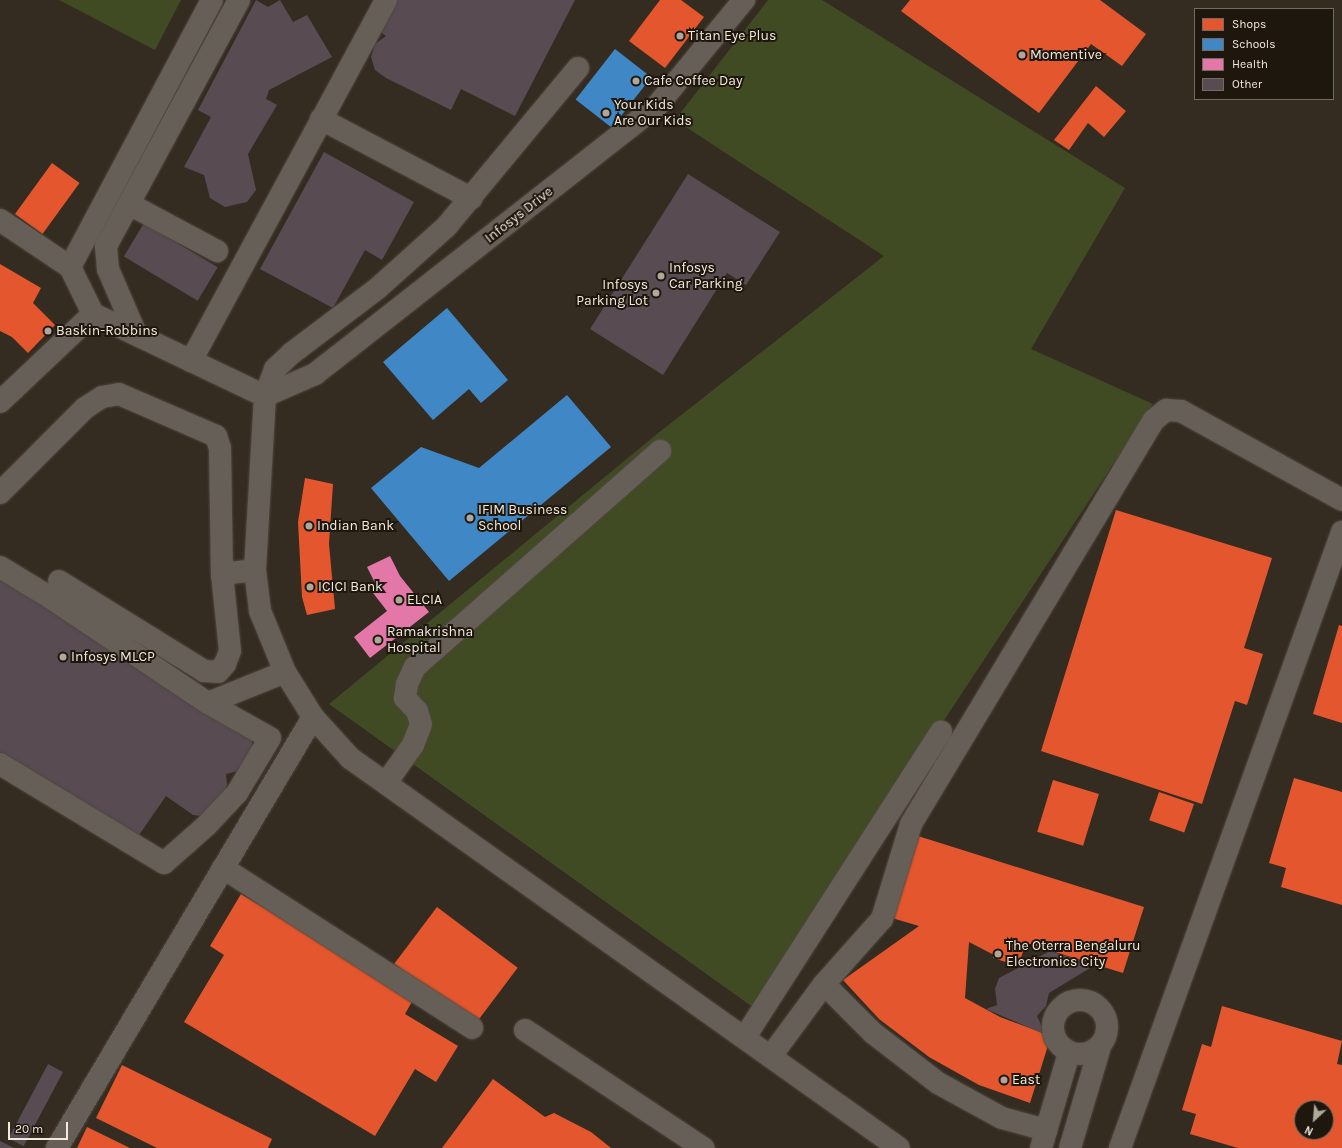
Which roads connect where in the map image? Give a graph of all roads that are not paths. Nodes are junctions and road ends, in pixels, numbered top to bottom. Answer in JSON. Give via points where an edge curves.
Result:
{"nodes":[{"id":1,"x":212,"y":0,"type":"edge"},
{"id":2,"x":239,"y":0,"type":"edge"},
{"id":3,"x":386,"y":0,"type":"edge"},
{"id":4,"x":744,"y":0,"type":"edge"},
{"id":5,"x":578,"y":68,"type":"dead end"},
{"id":6,"x":321,"y":120,"type":"junction"},
{"id":7,"x":471,"y":198,"type":"junction"},
{"id":8,"x":128,"y":204,"type":"junction"},
{"id":9,"x":0,"y":220,"type":"edge"},
{"id":10,"x":217,"y":251,"type":"dead end"},
{"id":11,"x":70,"y":267,"type":"junction"},
{"id":12,"x":93,"y":314,"type":"junction"},
{"id":13,"x":136,"y":334,"type":"junction"},
{"id":14,"x":191,"y":361,"type":"junction"},
{"id":15,"x":265,"y":396,"type":"junction"},
{"id":16,"x":0,"y":402,"type":"edge"},
{"id":17,"x":660,"y":451,"type":"dead end"},
{"id":18,"x":0,"y":493,"type":"edge"},
{"id":19,"x":1342,"y":500,"type":"edge"},
{"id":20,"x":1342,"y":532,"type":"edge"},
{"id":21,"x":0,"y":567,"type":"edge"},
{"id":22,"x":255,"y":570,"type":"junction"},
{"id":23,"x":222,"y":574,"type":"junction"},
{"id":24,"x":59,"y":581,"type":"dead end"},
{"id":25,"x":285,"y":672,"type":"junction"},
{"id":26,"x":208,"y":704,"type":"junction"},
{"id":27,"x":313,"y":717,"type":"junction"},
{"id":28,"x":941,"y":732,"type":"dead end"},
{"id":29,"x":0,"y":764,"type":"edge"},
{"id":30,"x":386,"y":783,"type":"junction"},
{"id":31,"x":223,"y":868,"type":"junction"},
{"id":32,"x":824,"y":984,"type":"junction"},
{"id":33,"x":472,"y":1028,"type":"dead end"},
{"id":34,"x":525,"y":1030,"type":"dead end"},
{"id":35,"x":745,"y":1037,"type":"junction"},
{"id":36,"x":1100,"y":1047,"type":"junction"},
{"id":37,"x":1069,"y":1052,"type":"junction"},
{"id":38,"x":771,"y":1056,"type":"junction"},
{"id":39,"x":1044,"y":1139,"type":"edge"},
{"id":40,"x":57,"y":1148,"type":"edge"},
{"id":41,"x":703,"y":1148,"type":"edge"},
{"id":42,"x":899,"y":1148,"type":"edge"},
{"id":43,"x":1070,"y":1148,"type":"edge"},
{"id":44,"x":1120,"y":1148,"type":"edge"}],
"edges":[{"from":1,"to":11,"type":"street"},
{"from":2,"to":8,"type":"street"},
{"from":3,"to":6,"type":"street"},
{"from":4,"to":15,"type":"street","name":"Infosys Drive","via":[[656,108],[315,374]]},
{"from":5,"to":7,"type":"street"},
{"from":6,"to":7,"type":"street"},
{"from":6,"to":14,"type":"street"},
{"from":7,"to":15,"type":"street","via":[[447,226],[378,288],[286,358],[275,369]]},
{"from":8,"to":10,"type":"street"},
{"from":8,"to":13,"type":"street","via":[[106,246],[105,253],[108,268]]},
{"from":9,"to":11,"type":"street"},
{"from":11,"to":12,"type":"street"},
{"from":12,"to":13,"type":"street"},
{"from":12,"to":16,"type":"street"},
{"from":13,"to":14,"type":"street"},
{"from":14,"to":15,"type":"street"},
{"from":15,"to":22,"type":"street"},
{"from":17,"to":30,"type":"street","via":[[415,667],[407,684],[405,698],[417,711],[421,724],[413,745]]},
{"from":18,"to":23,"type":"street","via":[[85,408],[102,397],[119,394],[216,436],[220,448]]},
{"from":19,"to":32,"type":"street","via":[[1181,411],[1166,410],[1154,420],[911,824],[882,919]]},
{"from":20,"to":44,"type":"street"},
{"from":21,"to":26,"type":"street","via":[[51,598]]},
{"from":22,"to":23,"type":"street"},
{"from":22,"to":25,"type":"street","via":[[260,610]]},
{"from":23,"to":24,"type":"street","via":[[230,651],[225,664],[218,672],[204,671]]},
{"from":25,"to":26,"type":"street"},
{"from":25,"to":27,"type":"street"},
{"from":26,"to":29,"type":"street","via":[[270,738],[237,793],[164,863]]},
{"from":27,"to":30,"type":"street","via":[[350,758]]},
{"from":27,"to":31,"type":"street"},
{"from":28,"to":35,"type":"street"},
{"from":30,"to":35,"type":"street"},
{"from":31,"to":33,"type":"street"},
{"from":31,"to":40,"type":"street"},
{"from":32,"to":38,"type":"street"},
{"from":32,"to":39,"type":"street","via":[[872,1033],[938,1083]]},
{"from":34,"to":41,"type":"street"},
{"from":35,"to":38,"type":"street"},
{"from":36,"to":37,"type":"street","via":[[1080,1055]]},
{"from":36,"to":37,"type":"street","via":[[1107,1033],[1106,1017],[1093,1002],[1073,1000],[1057,1012],[1053,1023],[1054,1035],[1059,1045]]},
{"from":36,"to":43,"type":"street"},
{"from":37,"to":39,"type":"street"},
{"from":38,"to":42,"type":"street"}]}
